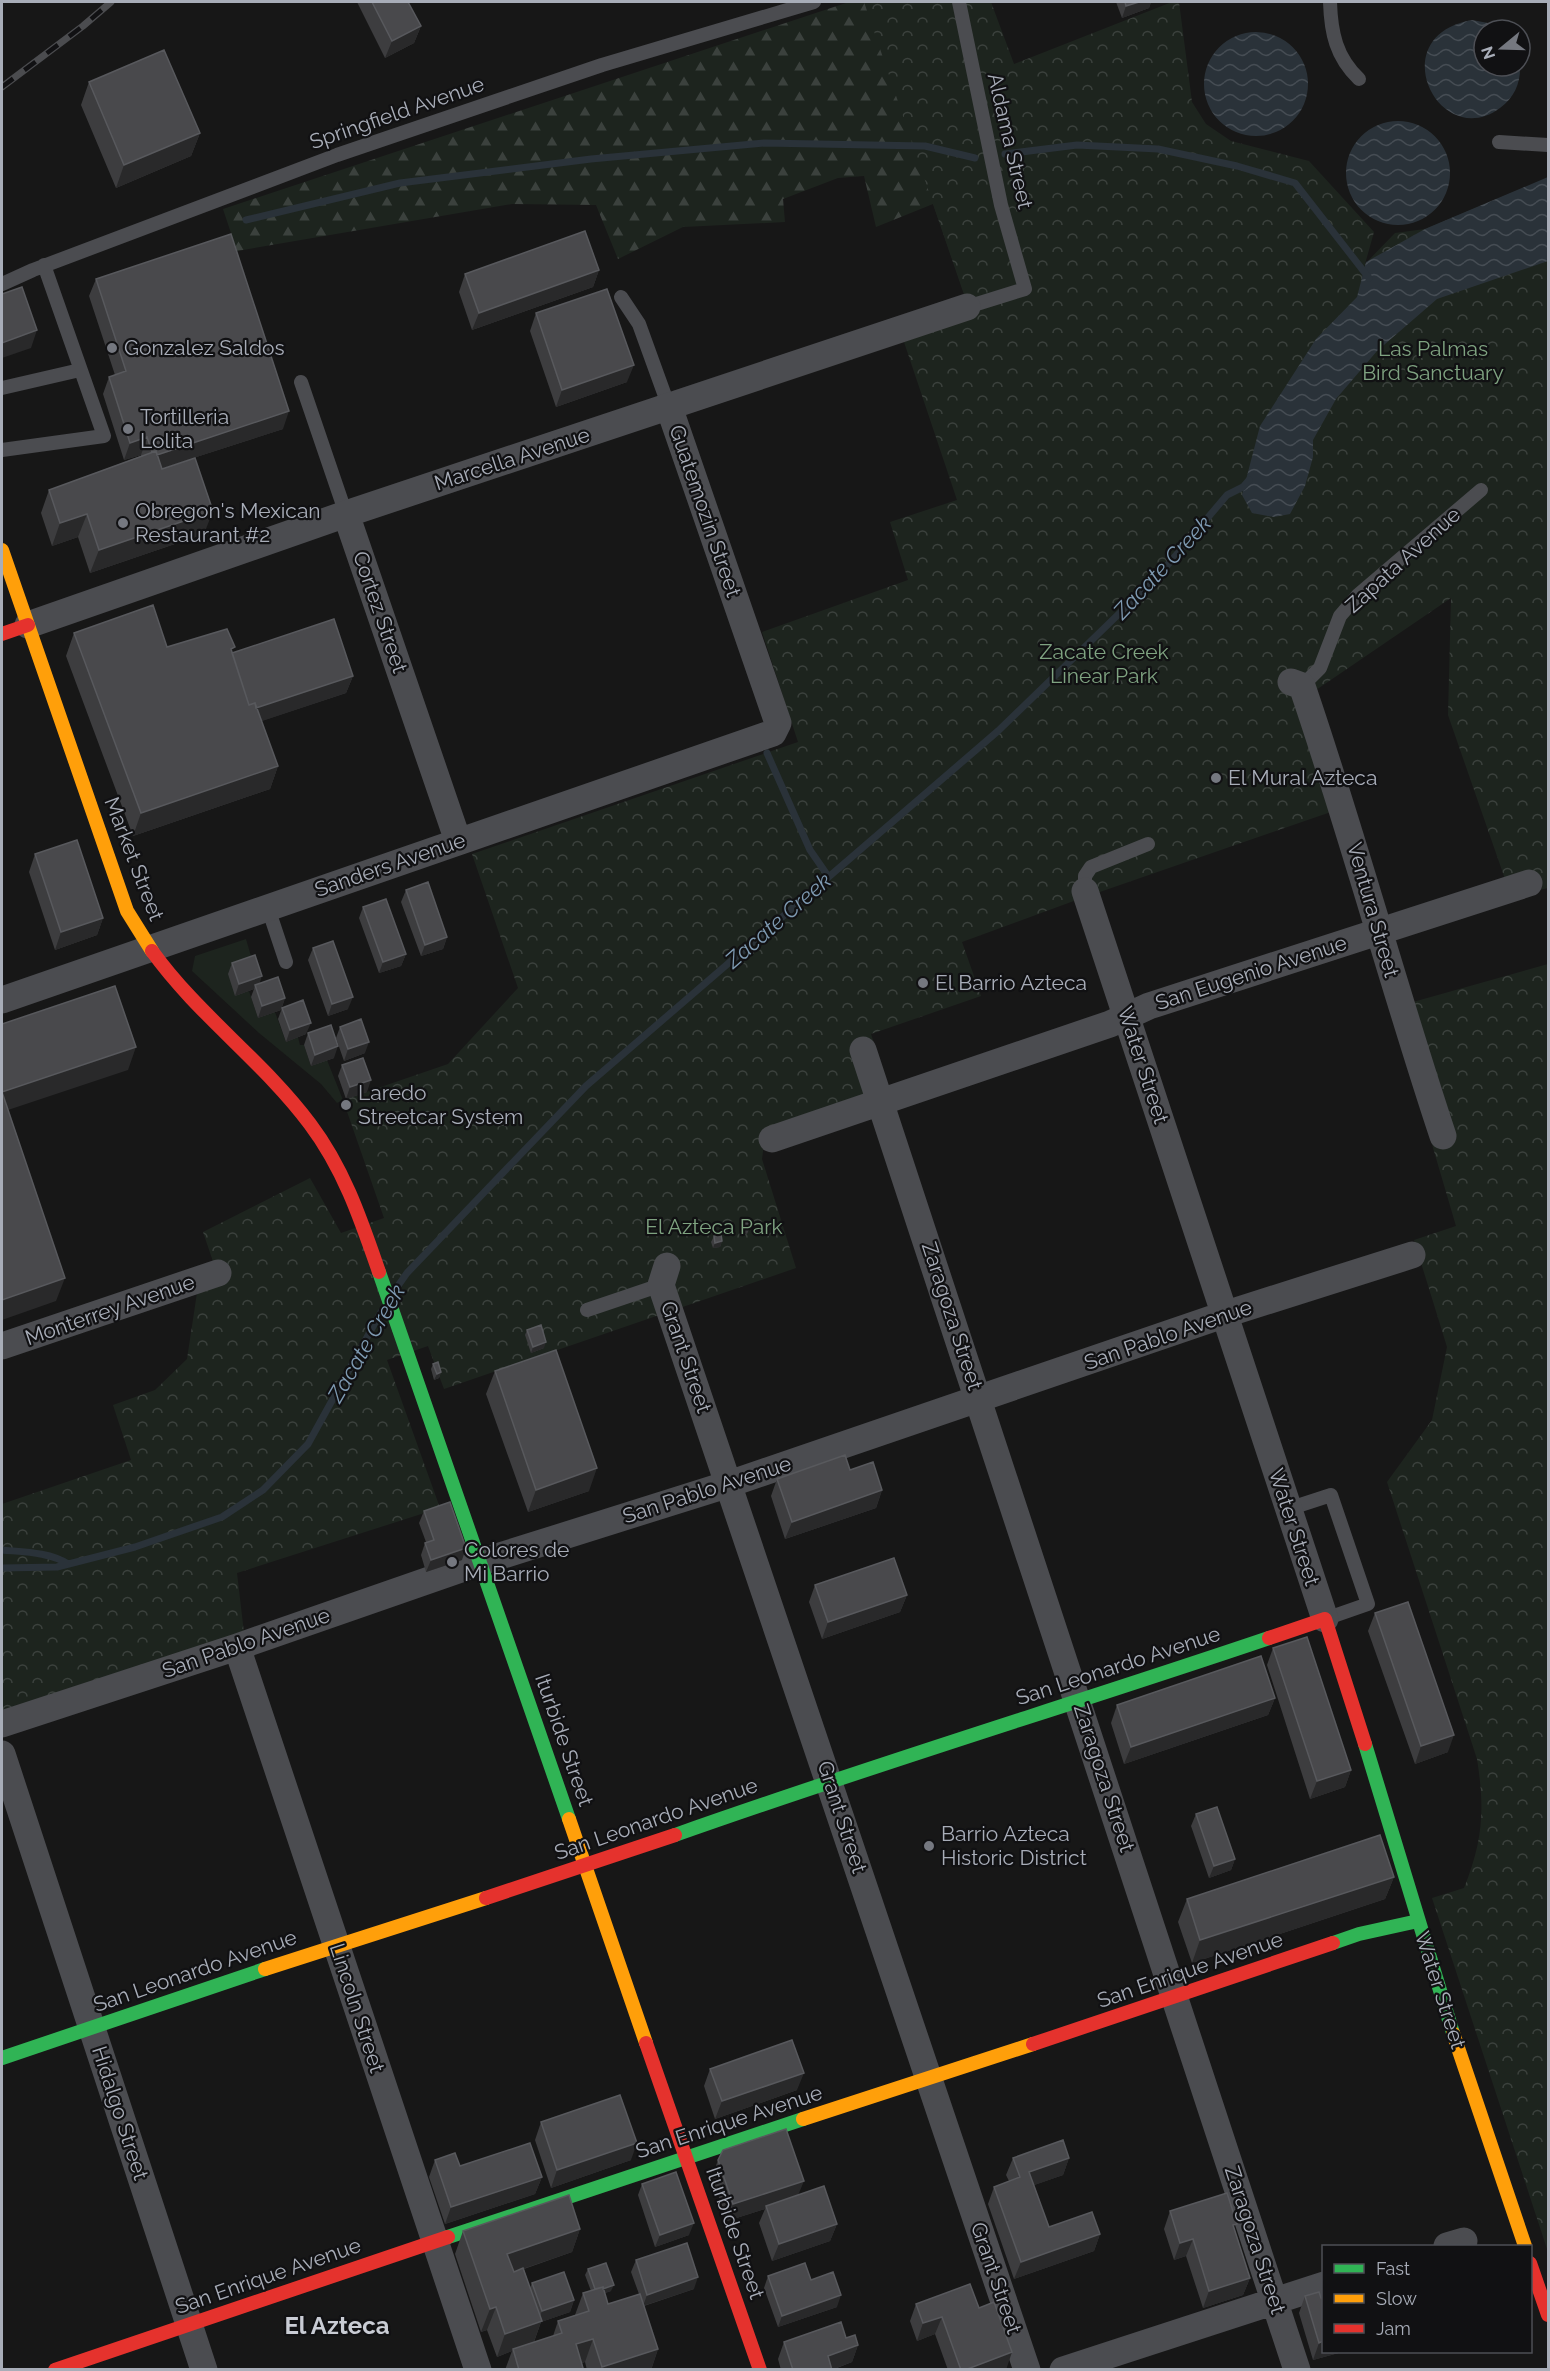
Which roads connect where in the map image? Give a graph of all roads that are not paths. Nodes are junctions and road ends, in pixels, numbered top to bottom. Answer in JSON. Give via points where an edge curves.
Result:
{"nodes":[{"id":1,"x":814,"y":2,"type":"edge"},
{"id":2,"x":959,"y":2,"type":"edge"},
{"id":3,"x":1330,"y":2,"type":"edge"},
{"id":4,"x":1359,"y":80,"type":"dead end"},
{"id":5,"x":1499,"y":142,"type":"dead end"},
{"id":6,"x":1548,"y":145,"type":"edge"},
{"id":7,"x":44,"y":265,"type":"junction"},
{"id":8,"x":2,"y":284,"type":"edge"},
{"id":9,"x":1025,"y":289,"type":"joint"},
{"id":10,"x":621,"y":297,"type":"dead end"},
{"id":11,"x":967,"y":307,"type":"joint"},
{"id":12,"x":80,"y":370,"type":"junction"},
{"id":13,"x":302,"y":382,"type":"dead end"},
{"id":14,"x":2,"y":388,"type":"edge"},
{"id":15,"x":669,"y":407,"type":"junction"},
{"id":16,"x":2,"y":450,"type":"edge"},
{"id":17,"x":1481,"y":490,"type":"dead end"},
{"id":18,"x":346,"y":514,"type":"junction"},
{"id":19,"x":2,"y":550,"type":"edge"},
{"id":20,"x":28,"y":625,"type":"junction"},
{"id":21,"x":2,"y":634,"type":"edge"},
{"id":22,"x":1296,"y":684,"type":"joint"},
{"id":23,"x":777,"y":729,"type":"joint"},
{"id":24,"x":459,"y":841,"type":"junction"},
{"id":25,"x":1148,"y":844,"type":"dead end"},
{"id":26,"x":1529,"y":883,"type":"dead end"},
{"id":27,"x":1085,"y":891,"type":"joint"},
{"id":28,"x":267,"y":908,"type":"junction"},
{"id":29,"x":1378,"y":932,"type":"junction"},
{"id":30,"x":148,"y":949,"type":"junction"},
{"id":31,"x":286,"y":962,"type":"dead end"},
{"id":32,"x":2,"y":999,"type":"edge"},
{"id":33,"x":1128,"y":1016,"type":"junction"},
{"id":34,"x":863,"y":1050,"type":"dead end"},
{"id":35,"x":880,"y":1101,"type":"junction"},
{"id":36,"x":1443,"y":1136,"type":"dead end"},
{"id":37,"x":772,"y":1139,"type":"dead end"},
{"id":38,"x":363,"y":1226,"type":"joint"},
{"id":39,"x":1412,"y":1255,"type":"dead end"},
{"id":40,"x":218,"y":1273,"type":"dead end"},
{"id":41,"x":664,"y":1275,"type":"joint"},
{"id":42,"x":587,"y":1310,"type":"dead end"},
{"id":43,"x":1223,"y":1315,"type":"junction"},
{"id":44,"x":2,"y":1346,"type":"edge"},
{"id":45,"x":979,"y":1400,"type":"junction"},
{"id":46,"x":729,"y":1484,"type":"junction"},
{"id":47,"x":1288,"y":1509,"type":"junction"},
{"id":48,"x":481,"y":1562,"type":"junction"},
{"id":49,"x":1325,"y":1619,"type":"junction"},
{"id":50,"x":237,"y":1647,"type":"junction"},
{"id":51,"x":1079,"y":1702,"type":"junction"},
{"id":52,"x":2,"y":1724,"type":"edge"},
{"id":53,"x":2,"y":1754,"type":"edge"},
{"id":54,"x":830,"y":1780,"type":"junction"},
{"id":55,"x":586,"y":1867,"type":"junction"},
{"id":56,"x":1418,"y":1921,"type":"junction"},
{"id":57,"x":336,"y":1945,"type":"junction"},
{"id":58,"x":1176,"y":1997,"type":"junction"},
{"id":59,"x":92,"y":2028,"type":"junction"},
{"id":60,"x":2,"y":2058,"type":"edge"},
{"id":61,"x":927,"y":2080,"type":"junction"},
{"id":62,"x":686,"y":2157,"type":"junction"},
{"id":63,"x":435,"y":2242,"type":"junction"},
{"id":64,"x":1524,"y":2245,"type":"edge"},
{"id":65,"x":1532,"y":2269,"type":"edge"},
{"id":66,"x":1322,"y":2285,"type":"edge"},
{"id":67,"x":1275,"y":2300,"type":"junction"},
{"id":68,"x":1548,"y":2315,"type":"edge"},
{"id":69,"x":190,"y":2325,"type":"junction"},
{"id":70,"x":759,"y":2369,"type":"edge"},
{"id":71,"x":54,"y":2370,"type":"edge"},
{"id":72,"x":204,"y":2370,"type":"edge"},
{"id":73,"x":478,"y":2370,"type":"edge"},
{"id":74,"x":1027,"y":2370,"type":"edge"},
{"id":75,"x":1063,"y":2370,"type":"edge"},
{"id":76,"x":1297,"y":2370,"type":"edge"}],
"edges":[{"from":1,"to":7,"type":"lane","name":"Springfield Avenue","via":[[602,65],[338,154]]},
{"from":2,"to":9,"type":"lane","name":"Aldama Street","via":[[1001,205]]},
{"from":3,"to":4,"type":"lane","via":[[1339,54]]},
{"from":5,"to":6,"type":"lane"},
{"from":7,"to":8,"type":"lane","name":"Springfield Avenue"},
{"from":7,"to":12,"type":"lane"},
{"from":9,"to":11,"type":"lane","name":"Marcella Avenue"},
{"from":10,"to":15,"type":"lane","name":"Guatemozin Street","via":[[639,324]]},
{"from":11,"to":15,"type":"street","name":"Marcella Avenue"},
{"from":12,"to":14,"type":"lane"},
{"from":12,"to":16,"type":"lane","via":[[104,436]]},
{"from":13,"to":18,"type":"lane","name":"Cortez Street"},
{"from":15,"to":18,"type":"street","name":"Marcella Avenue"},
{"from":15,"to":23,"type":"street","name":"Guatemozin Street"},
{"from":17,"to":22,"type":"lane","name":"Zapata Avenue","via":[[1358,595],[1340,616],[1320,668]]},
{"from":18,"to":20,"type":"street","name":"Marcella Avenue"},
{"from":18,"to":24,"type":"street","name":"Cortez Street"},
{"from":19,"to":20,"type":"street","name":"Market Street"},
{"from":20,"to":21,"type":"street","name":"Marcella Avenue"},
{"from":20,"to":30,"type":"street","name":"Market Street","via":[[127,911]]},
{"from":22,"to":29,"type":"street","name":"Ventura Street","via":[[1347,817]]},
{"from":23,"to":24,"type":"street","name":"Sanders Avenue"},
{"from":24,"to":28,"type":"street","name":"Sanders Avenue"},
{"from":25,"to":27,"type":"lane","name":"Water Street","via":[[1091,867],[1085,876]]},
{"from":26,"to":29,"type":"street","name":"San Eugenio Avenue"},
{"from":27,"to":33,"type":"street","name":"Water Street"},
{"from":28,"to":30,"type":"street","name":"Sanders Avenue"},
{"from":28,"to":31,"type":"lane"},
{"from":29,"to":33,"type":"street","name":"San Eugenio Avenue"},
{"from":29,"to":36,"type":"street","name":"Ventura Street"},
{"from":30,"to":32,"type":"street","name":"Sanders Avenue"},
{"from":30,"to":38,"type":"street","name":"Market Street","via":[[175,984],[303,1116],[339,1169]]},
{"from":33,"to":35,"type":"street","name":"San Eugenio Avenue"},
{"from":33,"to":43,"type":"street","name":"Water Street"},
{"from":34,"to":35,"type":"street","name":"Zaragoza Street"},
{"from":35,"to":37,"type":"street","name":"San Eugenio Avenue"},
{"from":35,"to":45,"type":"street","name":"Zaragoza Street"},
{"from":38,"to":48,"type":"street","name":"Iturbide Street"},
{"from":39,"to":43,"type":"street","name":"San Pablo Avenue"},
{"from":40,"to":44,"type":"street","name":"Monterrey Avenue"},
{"from":41,"to":42,"type":"lane"},
{"from":41,"to":46,"type":"street","name":"Grant Street"},
{"from":43,"to":45,"type":"street","name":"San Pablo Avenue"},
{"from":43,"to":47,"type":"street","name":"Water Street"},
{"from":45,"to":46,"type":"street","name":"San Pablo Avenue"},
{"from":45,"to":51,"type":"street","name":"Zaragoza Street"},
{"from":46,"to":48,"type":"street","name":"San Pablo Avenue"},
{"from":46,"to":54,"type":"street","name":"Grant Street"},
{"from":47,"to":49,"type":"street","name":"Water Street"},
{"from":47,"to":49,"type":"lane","via":[[1331,1495],[1368,1604]]},
{"from":48,"to":50,"type":"street","name":"San Pablo Avenue"},
{"from":48,"to":55,"type":"street","name":"Iturbide Street"},
{"from":49,"to":51,"type":"street","name":"San Leonardo Avenue"},
{"from":49,"to":56,"type":"street","name":"Water Street","via":[[1411,1887]]},
{"from":50,"to":52,"type":"street","name":"San Pablo Avenue"},
{"from":50,"to":57,"type":"street","name":"Lincoln Street"},
{"from":51,"to":54,"type":"street","name":"San Leonardo Avenue"},
{"from":51,"to":58,"type":"street","name":"Zaragoza Street"},
{"from":53,"to":59,"type":"street","name":"Hidalgo Street"},
{"from":54,"to":55,"type":"street","name":"San Leonardo Avenue"},
{"from":54,"to":61,"type":"street","name":"Grant Street"},
{"from":55,"to":57,"type":"street","name":"San Leonardo Avenue"},
{"from":55,"to":62,"type":"street","name":"Iturbide Street"},
{"from":56,"to":58,"type":"street","name":"San Enrique Avenue","via":[[1359,1934]]},
{"from":56,"to":64,"type":"street","name":"Water Street"},
{"from":57,"to":59,"type":"street","name":"San Leonardo Avenue"},
{"from":57,"to":63,"type":"street","name":"Lincoln Street"},
{"from":58,"to":61,"type":"street","name":"San Enrique Avenue"},
{"from":58,"to":67,"type":"street","name":"Zaragoza Street"},
{"from":59,"to":60,"type":"street","name":"San Leonardo Avenue"},
{"from":59,"to":69,"type":"street","name":"Hidalgo Street"},
{"from":61,"to":62,"type":"street","name":"San Enrique Avenue"},
{"from":61,"to":74,"type":"street","name":"Grant Street"},
{"from":62,"to":63,"type":"street","name":"San Enrique Avenue"},
{"from":62,"to":70,"type":"street","name":"Iturbide Street"},
{"from":63,"to":69,"type":"street","name":"San Enrique Avenue"},
{"from":63,"to":73,"type":"street","name":"Lincoln Street"},
{"from":65,"to":68,"type":"street"},
{"from":66,"to":67,"type":"street"},
{"from":67,"to":75,"type":"street"},
{"from":67,"to":76,"type":"street","name":"Zaragoza Street"},
{"from":69,"to":71,"type":"street","name":"San Enrique Avenue"},
{"from":69,"to":72,"type":"street","name":"Hidalgo Street"}]}
